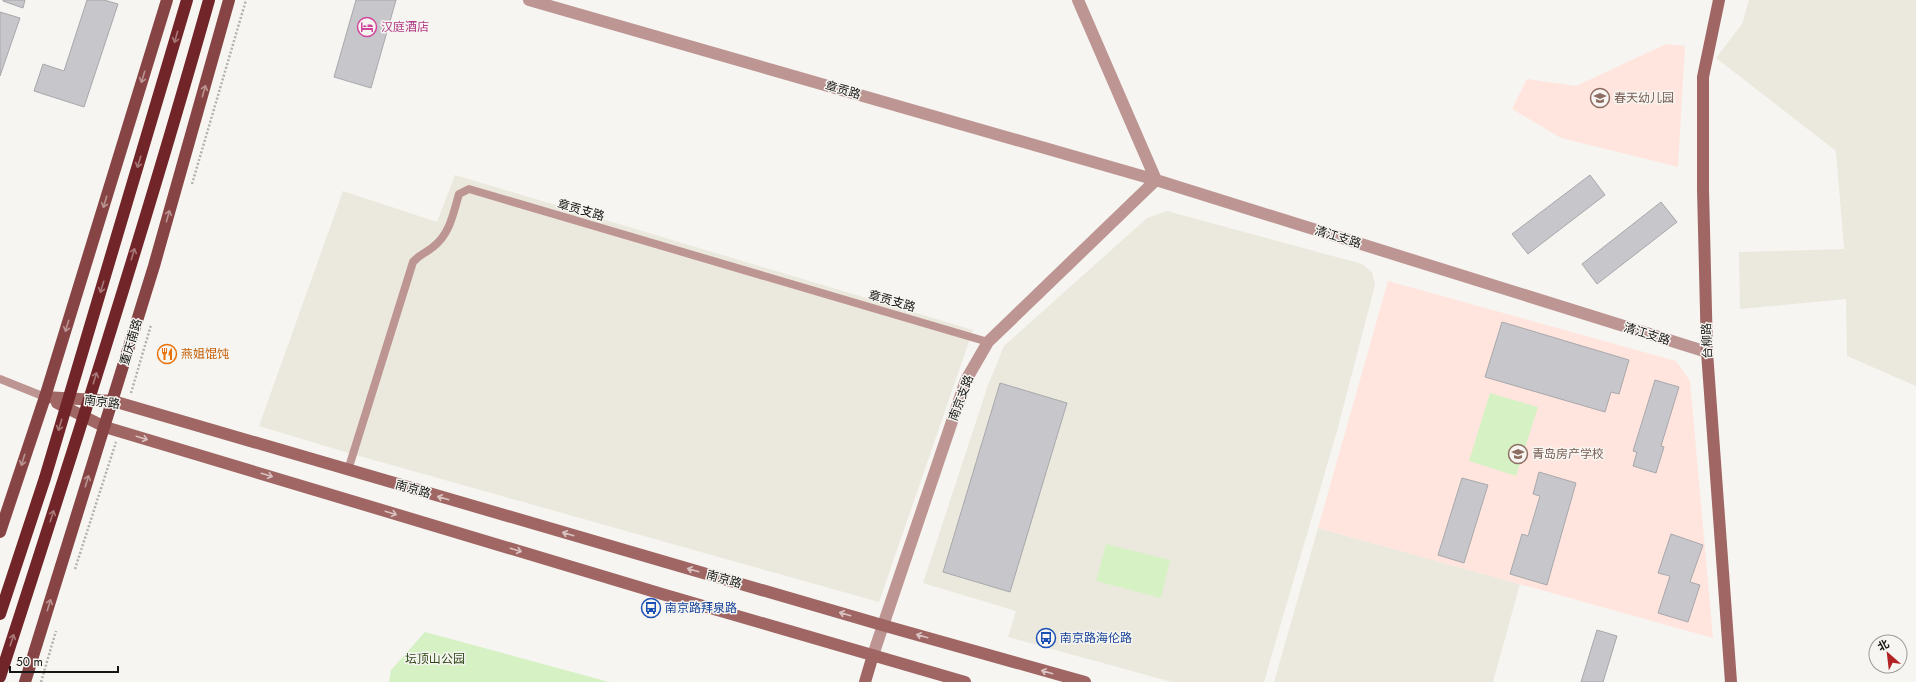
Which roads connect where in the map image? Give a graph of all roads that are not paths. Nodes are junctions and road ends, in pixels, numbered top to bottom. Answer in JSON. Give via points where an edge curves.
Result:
{"nodes":[{"id":1,"x":167,"y":0,"type":"edge"},
{"id":2,"x":187,"y":0,"type":"edge"},
{"id":3,"x":209,"y":0,"type":"edge"},
{"id":4,"x":229,"y":0,"type":"edge"},
{"id":5,"x":529,"y":0,"type":"edge"},
{"id":6,"x":1078,"y":0,"type":"edge"},
{"id":7,"x":1719,"y":0,"type":"edge"},
{"id":8,"x":1156,"y":180,"type":"junction"},
{"id":9,"x":988,"y":342,"type":"junction"},
{"id":10,"x":1707,"y":352,"type":"junction"},
{"id":11,"x":0,"y":379,"type":"edge"},
{"id":12,"x":45,"y":397,"type":"junction"},
{"id":13,"x":113,"y":401,"type":"junction"},
{"id":14,"x":105,"y":427,"type":"junction"},
{"id":15,"x":348,"y":470,"type":"junction"},
{"id":16,"x":0,"y":532,"type":"edge"},
{"id":17,"x":0,"y":614,"type":"edge"},
{"id":18,"x":882,"y":625,"type":"junction"},
{"id":19,"x":873,"y":655,"type":"junction"},
{"id":20,"x":0,"y":677,"type":"edge"},
{"id":21,"x":24,"y":682,"type":"edge"},
{"id":22,"x":865,"y":682,"type":"edge"},
{"id":23,"x":965,"y":682,"type":"edge"},
{"id":24,"x":1085,"y":682,"type":"edge"},
{"id":25,"x":1732,"y":682,"type":"edge"}],
"edges":[{"from":1,"to":12,"type":"main road","one_way":true},
{"from":2,"to":17,"type":"highway","one_way":true,"bridge":true,"via":[[44,478]]},
{"from":20,"to":3,"type":"highway","one_way":true,"bridge":true,"via":[[63,482]]},
{"from":13,"to":4,"type":"main road","name":"重庆南路","one_way":true},
{"from":5,"to":8,"type":"street","name":"章贡路"},
{"from":6,"to":8,"type":"street"},
{"from":7,"to":10,"type":"main road","name":"台柳路","via":[[1703,77]]},
{"from":8,"to":9,"type":"street","name":"南京支路"},
{"from":8,"to":10,"type":"street","name":"清江支路"},
{"from":9,"to":15,"type":"lane","name":"章贡支路","via":[[469,189],[459,194],[447,232],[432,248],[419,254],[413,262]]},
{"from":9,"to":18,"type":"street","name":"南京支路","via":[[966,380]]},
{"from":10,"to":25,"type":"main road","name":"台柳路"},
{"from":11,"to":12,"type":"lane"},
{"from":12,"to":13,"type":"main road","name":"南京路"},
{"from":12,"to":14,"type":"main road","name":"南京路"},
{"from":12,"to":16,"type":"main road","one_way":true},
{"from":13,"to":14,"type":"main road","name":"重庆南路"},
{"from":13,"to":15,"type":"main road","name":"南京路"},
{"from":14,"to":19,"type":"main road","name":"南京路","one_way":true},
{"from":21,"to":14,"type":"main road","name":"重庆南路","one_way":true},
{"from":18,"to":15,"type":"main road","name":"南京路","one_way":true},
{"from":18,"to":19,"type":"street","name":"南京支路"},
{"from":24,"to":18,"type":"main road","name":"南京路","one_way":true},
{"from":19,"to":22,"type":"main road"},
{"from":19,"to":23,"type":"main road","name":"南京路"}]}
